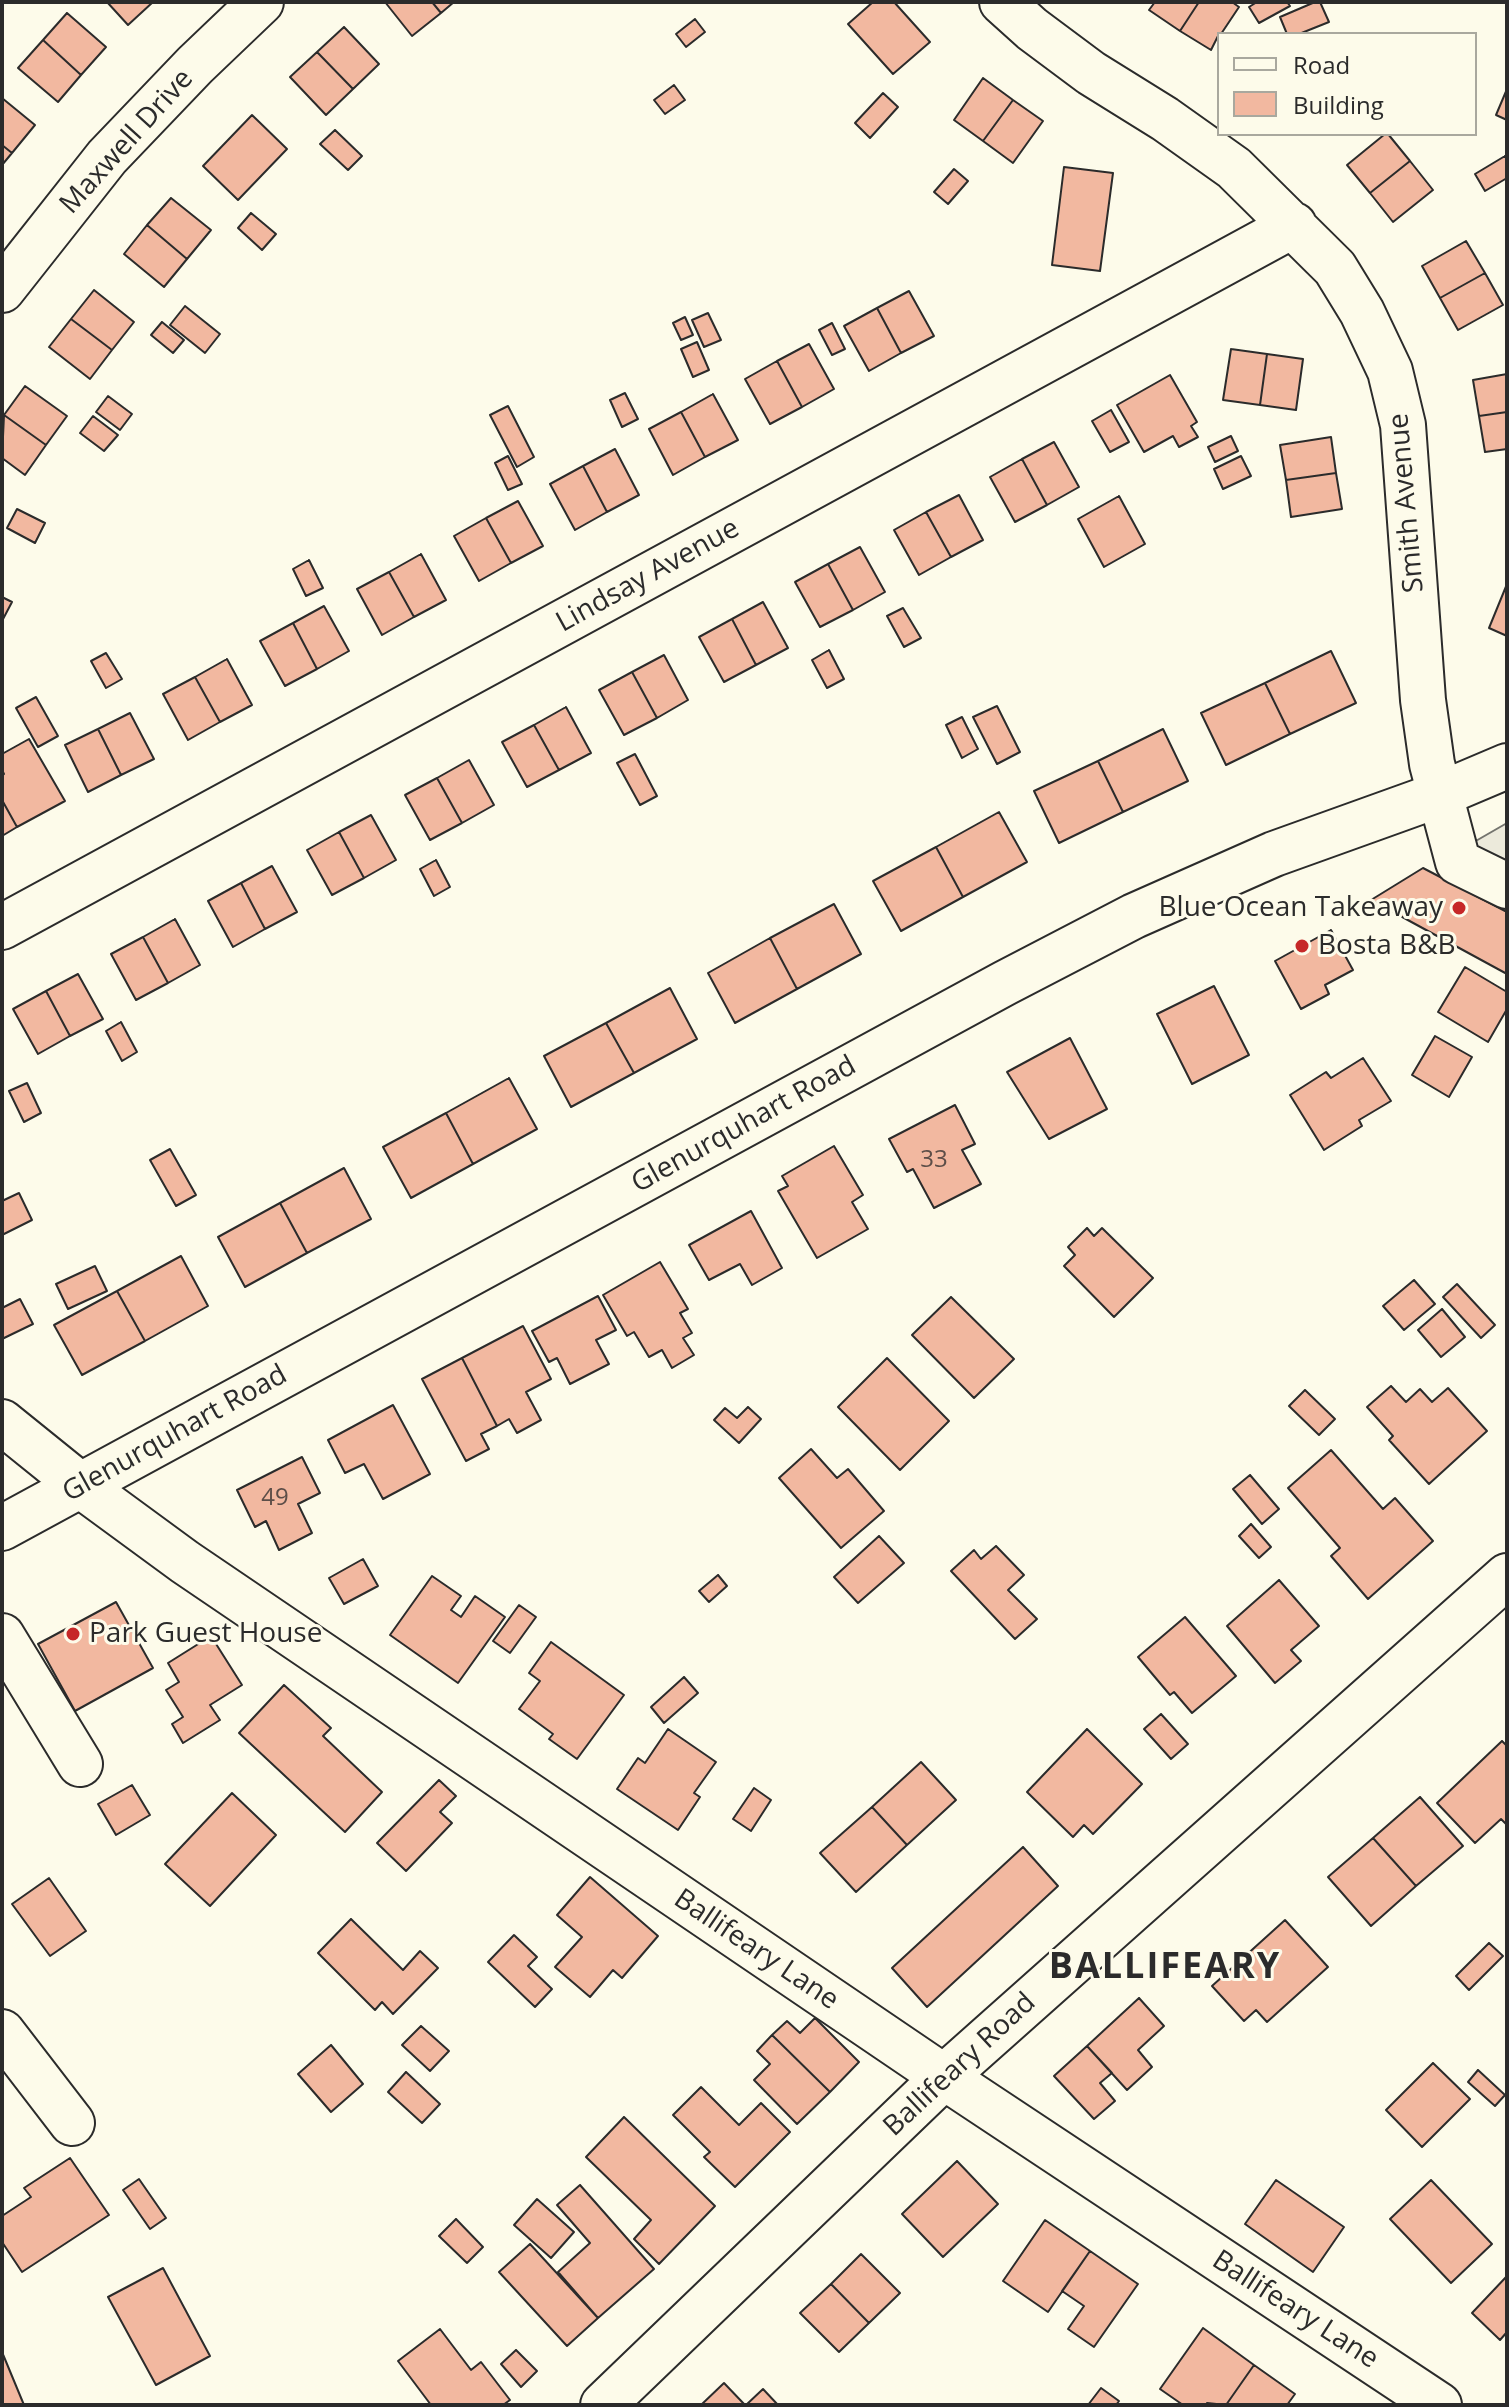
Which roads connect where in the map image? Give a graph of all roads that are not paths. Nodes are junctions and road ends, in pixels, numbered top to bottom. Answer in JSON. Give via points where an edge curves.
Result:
{"nodes":[{"id":1,"x":261,"y":2,"type":"edge"},
{"id":2,"x":1002,"y":2,"type":"edge"},
{"id":3,"x":1294,"y":225,"type":"junction"},
{"id":4,"x":2,"y":290,"type":"edge"},
{"id":5,"x":1507,"y":766,"type":"edge"},
{"id":6,"x":1441,"y":794,"type":"junction"},
{"id":7,"x":1507,"y":886,"type":"edge"},
{"id":8,"x":2,"y":927,"type":"edge"},
{"id":9,"x":2,"y":1422,"type":"edge"},
{"id":10,"x":80,"y":1485,"type":"junction"},
{"id":11,"x":2,"y":1528,"type":"edge"},
{"id":12,"x":1507,"y":1576,"type":"edge"},
{"id":13,"x":2,"y":1636,"type":"edge"},
{"id":14,"x":80,"y":1764,"type":"dead end"},
{"id":15,"x":2,"y":2032,"type":"edge"},
{"id":16,"x":944,"y":2077,"type":"junction"},
{"id":17,"x":72,"y":2123,"type":"dead end"},
{"id":18,"x":603,"y":2405,"type":"edge"},
{"id":19,"x":1439,"y":2405,"type":"edge"}],
"edges":[{"from":1,"to":4,"type":"main road","name":"Maxwell Drive","via":[[107,157]]},
{"from":2,"to":3,"type":"main road","name":"Smith Avenue","via":[[1091,73],[1234,168]]},
{"from":3,"to":6,"type":"main road","name":"Smith Avenue","via":[[1335,268],[1390,371],[1403,425],[1423,700]]},
{"from":3,"to":8,"type":"main road","name":"Lindsay Avenue"},
{"from":5,"to":6,"type":"main road","name":"Glenurquhart Road"},
{"from":6,"to":7,"type":"main road","name":"Smith Avenue","via":[[1458,862]]},
{"from":6,"to":10,"type":"main road","name":"Glenurquhart Road","via":[[1274,854],[1134,916]]},
{"from":9,"to":10,"type":"main road"},
{"from":10,"to":11,"type":"main road","name":"Glenurquhart Road"},
{"from":10,"to":16,"type":"main road","name":"Ballifeary Lane","via":[[185,1562]]},
{"from":12,"to":16,"type":"main road","name":"Ballifeary Road"},
{"from":13,"to":14,"type":"main road"},
{"from":15,"to":17,"type":"main road"},
{"from":16,"to":18,"type":"main road","name":"Ballifeary Road"},
{"from":16,"to":19,"type":"main road","name":"Ballifeary Lane"}]}
